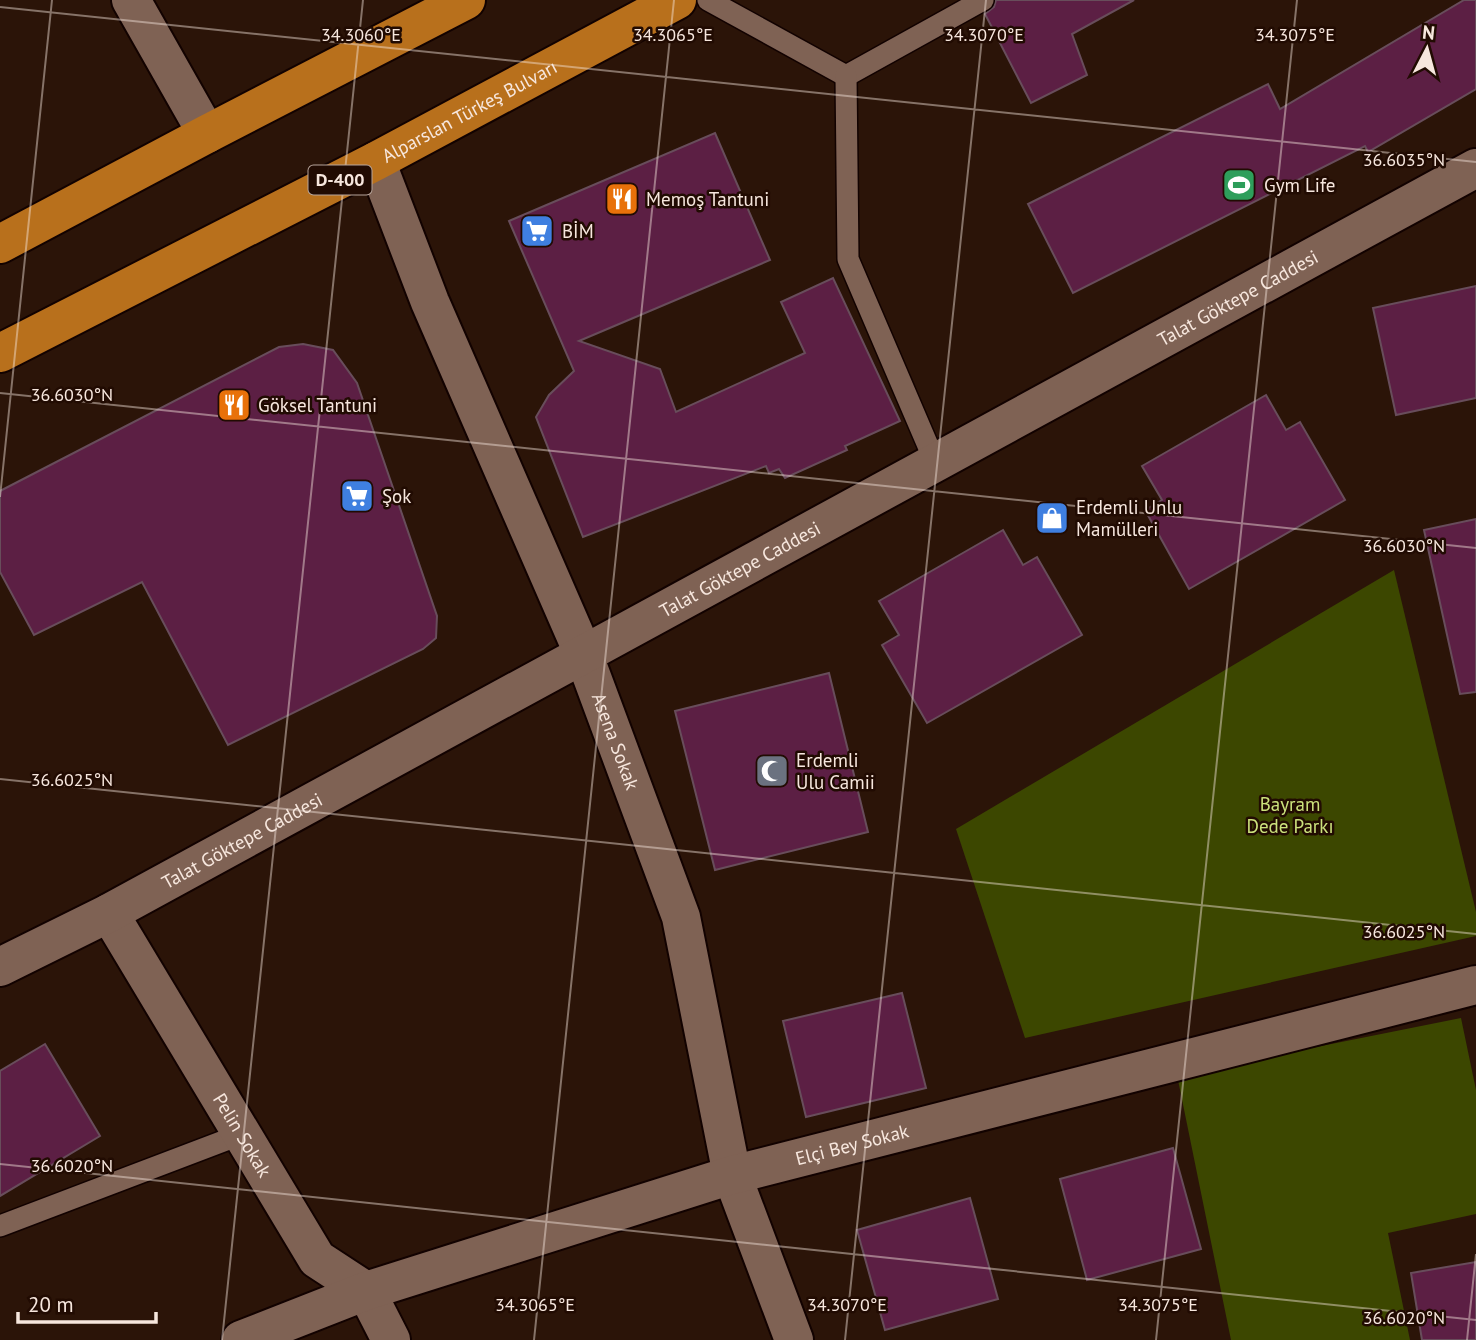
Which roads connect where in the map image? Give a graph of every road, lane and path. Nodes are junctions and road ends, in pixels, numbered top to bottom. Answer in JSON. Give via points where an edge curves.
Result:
{"nodes":[{"id":1,"x":131,"y":0,"type":"edge"},
{"id":2,"x":466,"y":0,"type":"edge"},
{"id":3,"x":677,"y":0,"type":"edge"},
{"id":4,"x":708,"y":0,"type":"edge"},
{"id":5,"x":983,"y":0,"type":"edge"},
{"id":6,"x":846,"y":76,"type":"junction"},
{"id":7,"x":207,"y":134,"type":"junction"},
{"id":8,"x":376,"y":161,"type":"junction"},
{"id":9,"x":1476,"y":168,"type":"edge"},
{"id":10,"x":0,"y":244,"type":"edge"},
{"id":11,"x":0,"y":353,"type":"edge"},
{"id":12,"x":935,"y":462,"type":"junction"},
{"id":13,"x":583,"y":653,"type":"junction"},
{"id":14,"x":109,"y":913,"type":"junction"},
{"id":15,"x":0,"y":967,"type":"edge"},
{"id":16,"x":1476,"y":985,"type":"edge"},
{"id":17,"x":242,"y":1133,"type":"junction"},
{"id":18,"x":732,"y":1175,"type":"junction"},
{"id":19,"x":0,"y":1226,"type":"edge"},
{"id":20,"x":366,"y":1291,"type":"junction"},
{"id":21,"x":241,"y":1340,"type":"edge"},
{"id":22,"x":391,"y":1340,"type":"edge"},
{"id":23,"x":794,"y":1340,"type":"edge"}],
"edges":[{"from":1,"to":7,"type":"street"},
{"from":2,"to":7,"type":"highway"},
{"from":3,"to":8,"type":"highway","name":"Alparslan Türkeş Bulvarı","number":"D-400"},
{"from":4,"to":6,"type":"lane"},
{"from":5,"to":6,"type":"lane"},
{"from":6,"to":12,"type":"lane","via":[[848,259]]},
{"from":7,"to":10,"type":"highway"},
{"from":8,"to":11,"type":"highway","name":"Alparslan Türkeş Bulvarı","number":"D-400"},
{"from":8,"to":13,"type":"street","name":"Asena Sokak","via":[[430,302]]},
{"from":9,"to":12,"type":"street","name":"Talat Göktepe Caddesi"},
{"from":12,"to":13,"type":"street","name":"Talat Göktepe Caddesi"},
{"from":13,"to":14,"type":"street","name":"Talat Göktepe Caddesi"},
{"from":13,"to":18,"type":"street","name":"Asena Sokak","via":[[681,917]]},
{"from":14,"to":15,"type":"street","name":"Talat Göktepe Caddesi"},
{"from":14,"to":17,"type":"street","name":"Pelin Sokak"},
{"from":16,"to":18,"type":"street","name":"Elçi Bey Sokak"},
{"from":17,"to":19,"type":"lane"},
{"from":17,"to":20,"type":"street","name":"Pelin Sokak","via":[[317,1259]]},
{"from":18,"to":20,"type":"street","name":"Elçi Bey Sokak"},
{"from":18,"to":23,"type":"street","name":"Asena Sokak"},
{"from":20,"to":21,"type":"street","name":"Elçi Bey Sokak"},
{"from":20,"to":22,"type":"street","name":"Pelin Sokak"}]}
